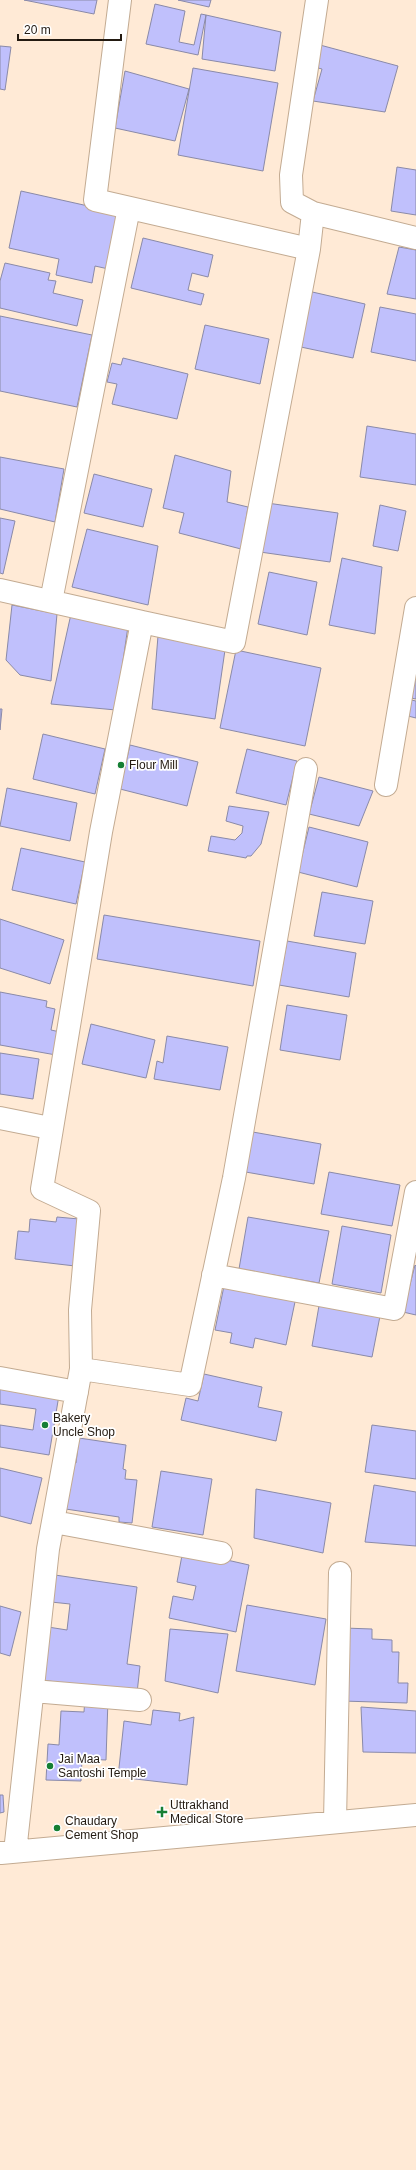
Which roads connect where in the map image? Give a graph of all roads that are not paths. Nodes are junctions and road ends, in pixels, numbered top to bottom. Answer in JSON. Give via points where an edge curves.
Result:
{"nodes":[{"id":1,"x":120,"y":0,"type":"edge"},
{"id":2,"x":317,"y":0,"type":"edge"},
{"id":3,"x":129,"y":208,"type":"junction"},
{"id":4,"x":313,"y":213,"type":"junction"},
{"id":5,"x":416,"y":238,"type":"edge"},
{"id":6,"x":309,"y":249,"type":"junction"},
{"id":7,"x":0,"y":590,"type":"edge"},
{"id":8,"x":51,"y":601,"type":"junction"},
{"id":9,"x":416,"y":608,"type":"edge"},
{"id":10,"x":142,"y":622,"type":"junction"},
{"id":11,"x":306,"y":769,"type":"dead end"},
{"id":12,"x":386,"y":785,"type":"dead end"},
{"id":13,"x":0,"y":1118,"type":"edge"},
{"id":14,"x":50,"y":1128,"type":"junction"},
{"id":15,"x":416,"y":1192,"type":"edge"},
{"id":16,"x":213,"y":1275,"type":"junction"},
{"id":17,"x":80,"y":1369,"type":"junction"},
{"id":18,"x":0,"y":1378,"type":"edge"},
{"id":19,"x":77,"y":1392,"type":"junction"},
{"id":20,"x":54,"y":1522,"type":"junction"},
{"id":21,"x":221,"y":1553,"type":"dead end"},
{"id":22,"x":340,"y":1573,"type":"dead end"},
{"id":23,"x":33,"y":1691,"type":"junction"},
{"id":24,"x":140,"y":1700,"type":"dead end"},
{"id":25,"x":416,"y":1815,"type":"edge"},
{"id":26,"x":335,"y":1822,"type":"junction"},
{"id":27,"x":7,"y":1853,"type":"edge"}],
"edges":[{"from":1,"to":3,"type":"street","via":[[95,200]]},
{"from":2,"to":4,"type":"street","via":[[291,174],[292,202]]},
{"from":3,"to":6,"type":"street"},
{"from":3,"to":8,"type":"street"},
{"from":4,"to":5,"type":"street"},
{"from":4,"to":6,"type":"street"},
{"from":6,"to":10,"type":"street","via":[[234,642]]},
{"from":7,"to":8,"type":"street"},
{"from":8,"to":10,"type":"street"},
{"from":9,"to":12,"type":"street"},
{"from":10,"to":14,"type":"street","via":[[101,832]]},
{"from":11,"to":16,"type":"street","via":[[260,1039]]},
{"from":13,"to":14,"type":"street"},
{"from":14,"to":17,"type":"street","via":[[42,1189],[89,1211],[80,1310]]},
{"from":15,"to":16,"type":"street","via":[[394,1309]]},
{"from":16,"to":17,"type":"street","via":[[190,1384]]},
{"from":17,"to":19,"type":"street"},
{"from":18,"to":19,"type":"street"},
{"from":19,"to":20,"type":"street"},
{"from":20,"to":21,"type":"street"},
{"from":20,"to":23,"type":"street","via":[[48,1549]]},
{"from":22,"to":26,"type":"street"},
{"from":23,"to":24,"type":"street"},
{"from":23,"to":27,"type":"street"},
{"from":25,"to":26,"type":"street"},
{"from":26,"to":27,"type":"street"}]}
